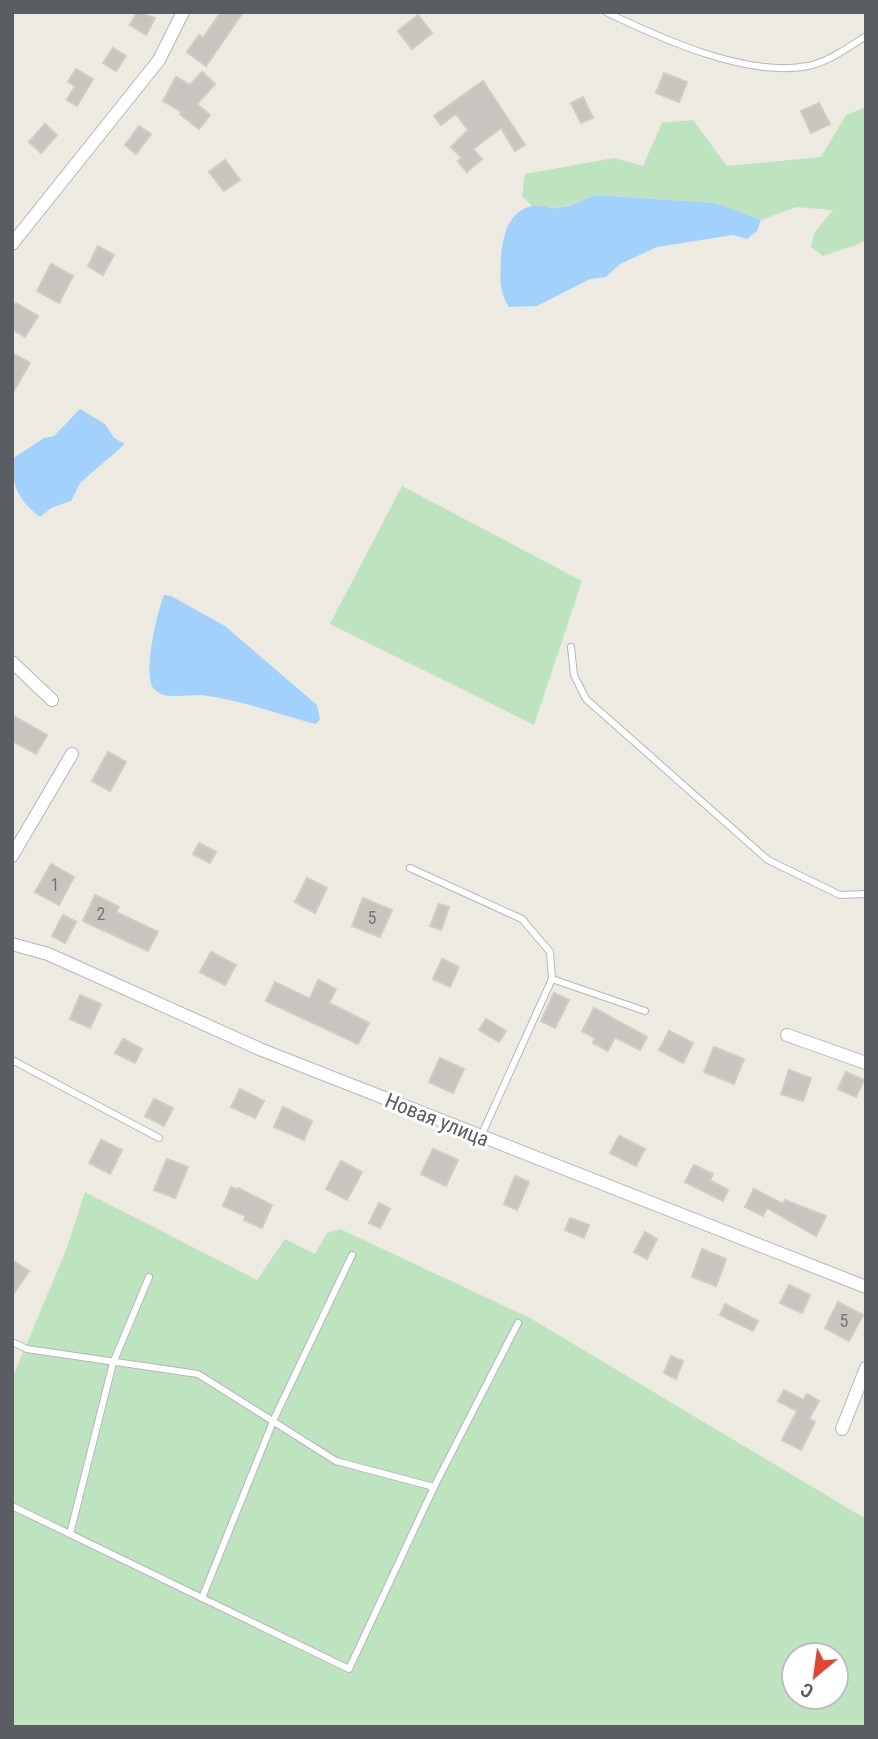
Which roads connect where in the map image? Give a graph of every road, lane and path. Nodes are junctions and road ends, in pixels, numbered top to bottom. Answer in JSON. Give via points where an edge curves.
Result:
{"nodes":[{"id":1,"x":183,"y":12,"type":"edge"},
{"id":2,"x":606,"y":12,"type":"edge"},
{"id":3,"x":866,"y":36,"type":"edge"},
{"id":4,"x":12,"y":244,"type":"edge"},
{"id":5,"x":571,"y":647,"type":"dead end"},
{"id":6,"x":12,"y":662,"type":"edge"},
{"id":7,"x":52,"y":700,"type":"dead end"},
{"id":8,"x":72,"y":754,"type":"dead end"},
{"id":9,"x":12,"y":856,"type":"edge"},
{"id":10,"x":410,"y":867,"type":"dead end"},
{"id":11,"x":866,"y":894,"type":"edge"},
{"id":12,"x":12,"y":944,"type":"edge"},
{"id":13,"x":552,"y":979,"type":"junction"},
{"id":14,"x":645,"y":1010,"type":"dead end"},
{"id":15,"x":787,"y":1035,"type":"dead end"},
{"id":16,"x":12,"y":1060,"type":"edge"},
{"id":17,"x":866,"y":1063,"type":"edge"},
{"id":18,"x":159,"y":1138,"type":"dead end"},
{"id":19,"x":480,"y":1138,"type":"junction"},
{"id":20,"x":352,"y":1255,"type":"dead end"},
{"id":21,"x":149,"y":1277,"type":"dead end"},
{"id":22,"x":866,"y":1287,"type":"edge"},
{"id":23,"x":518,"y":1323,"type":"dead end"},
{"id":24,"x":12,"y":1342,"type":"edge"},
{"id":25,"x":113,"y":1363,"type":"junction"},
{"id":26,"x":866,"y":1368,"type":"edge"},
{"id":27,"x":274,"y":1419,"type":"junction"},
{"id":28,"x":842,"y":1429,"type":"dead end"},
{"id":29,"x":434,"y":1487,"type":"junction"},
{"id":30,"x":12,"y":1506,"type":"edge"},
{"id":31,"x":70,"y":1534,"type":"junction"},
{"id":32,"x":202,"y":1598,"type":"junction"}],
"edges":[{"from":1,"to":4,"type":"street","via":[[159,60]]},
{"from":2,"to":3,"type":"lane","via":[[700,51],[782,68],[810,65]]},
{"from":5,"to":11,"type":"lane","via":[[574,675],[586,699],[768,860],[840,895]]},
{"from":6,"to":7,"type":"street"},
{"from":8,"to":9,"type":"street"},
{"from":10,"to":13,"type":"lane","via":[[522,919],[550,952]]},
{"from":12,"to":19,"type":"street","name":"Новая улица","via":[[48,954],[262,1050]]},
{"from":13,"to":14,"type":"lane"},
{"from":13,"to":19,"type":"lane"},
{"from":15,"to":17,"type":"street"},
{"from":16,"to":18,"type":"lane"},
{"from":19,"to":22,"type":"street","name":"Новая улица"},
{"from":20,"to":27,"type":"lane"},
{"from":21,"to":25,"type":"lane"},
{"from":23,"to":29,"type":"lane"},
{"from":24,"to":25,"type":"lane","via":[[27,1349]]},
{"from":25,"to":27,"type":"lane","via":[[198,1374]]},
{"from":25,"to":31,"type":"lane"},
{"from":26,"to":28,"type":"street"},
{"from":27,"to":29,"type":"lane","via":[[336,1461]]},
{"from":27,"to":32,"type":"lane"},
{"from":29,"to":32,"type":"lane","via":[[349,1669]]},
{"from":30,"to":31,"type":"lane"},
{"from":31,"to":32,"type":"lane"}]}
